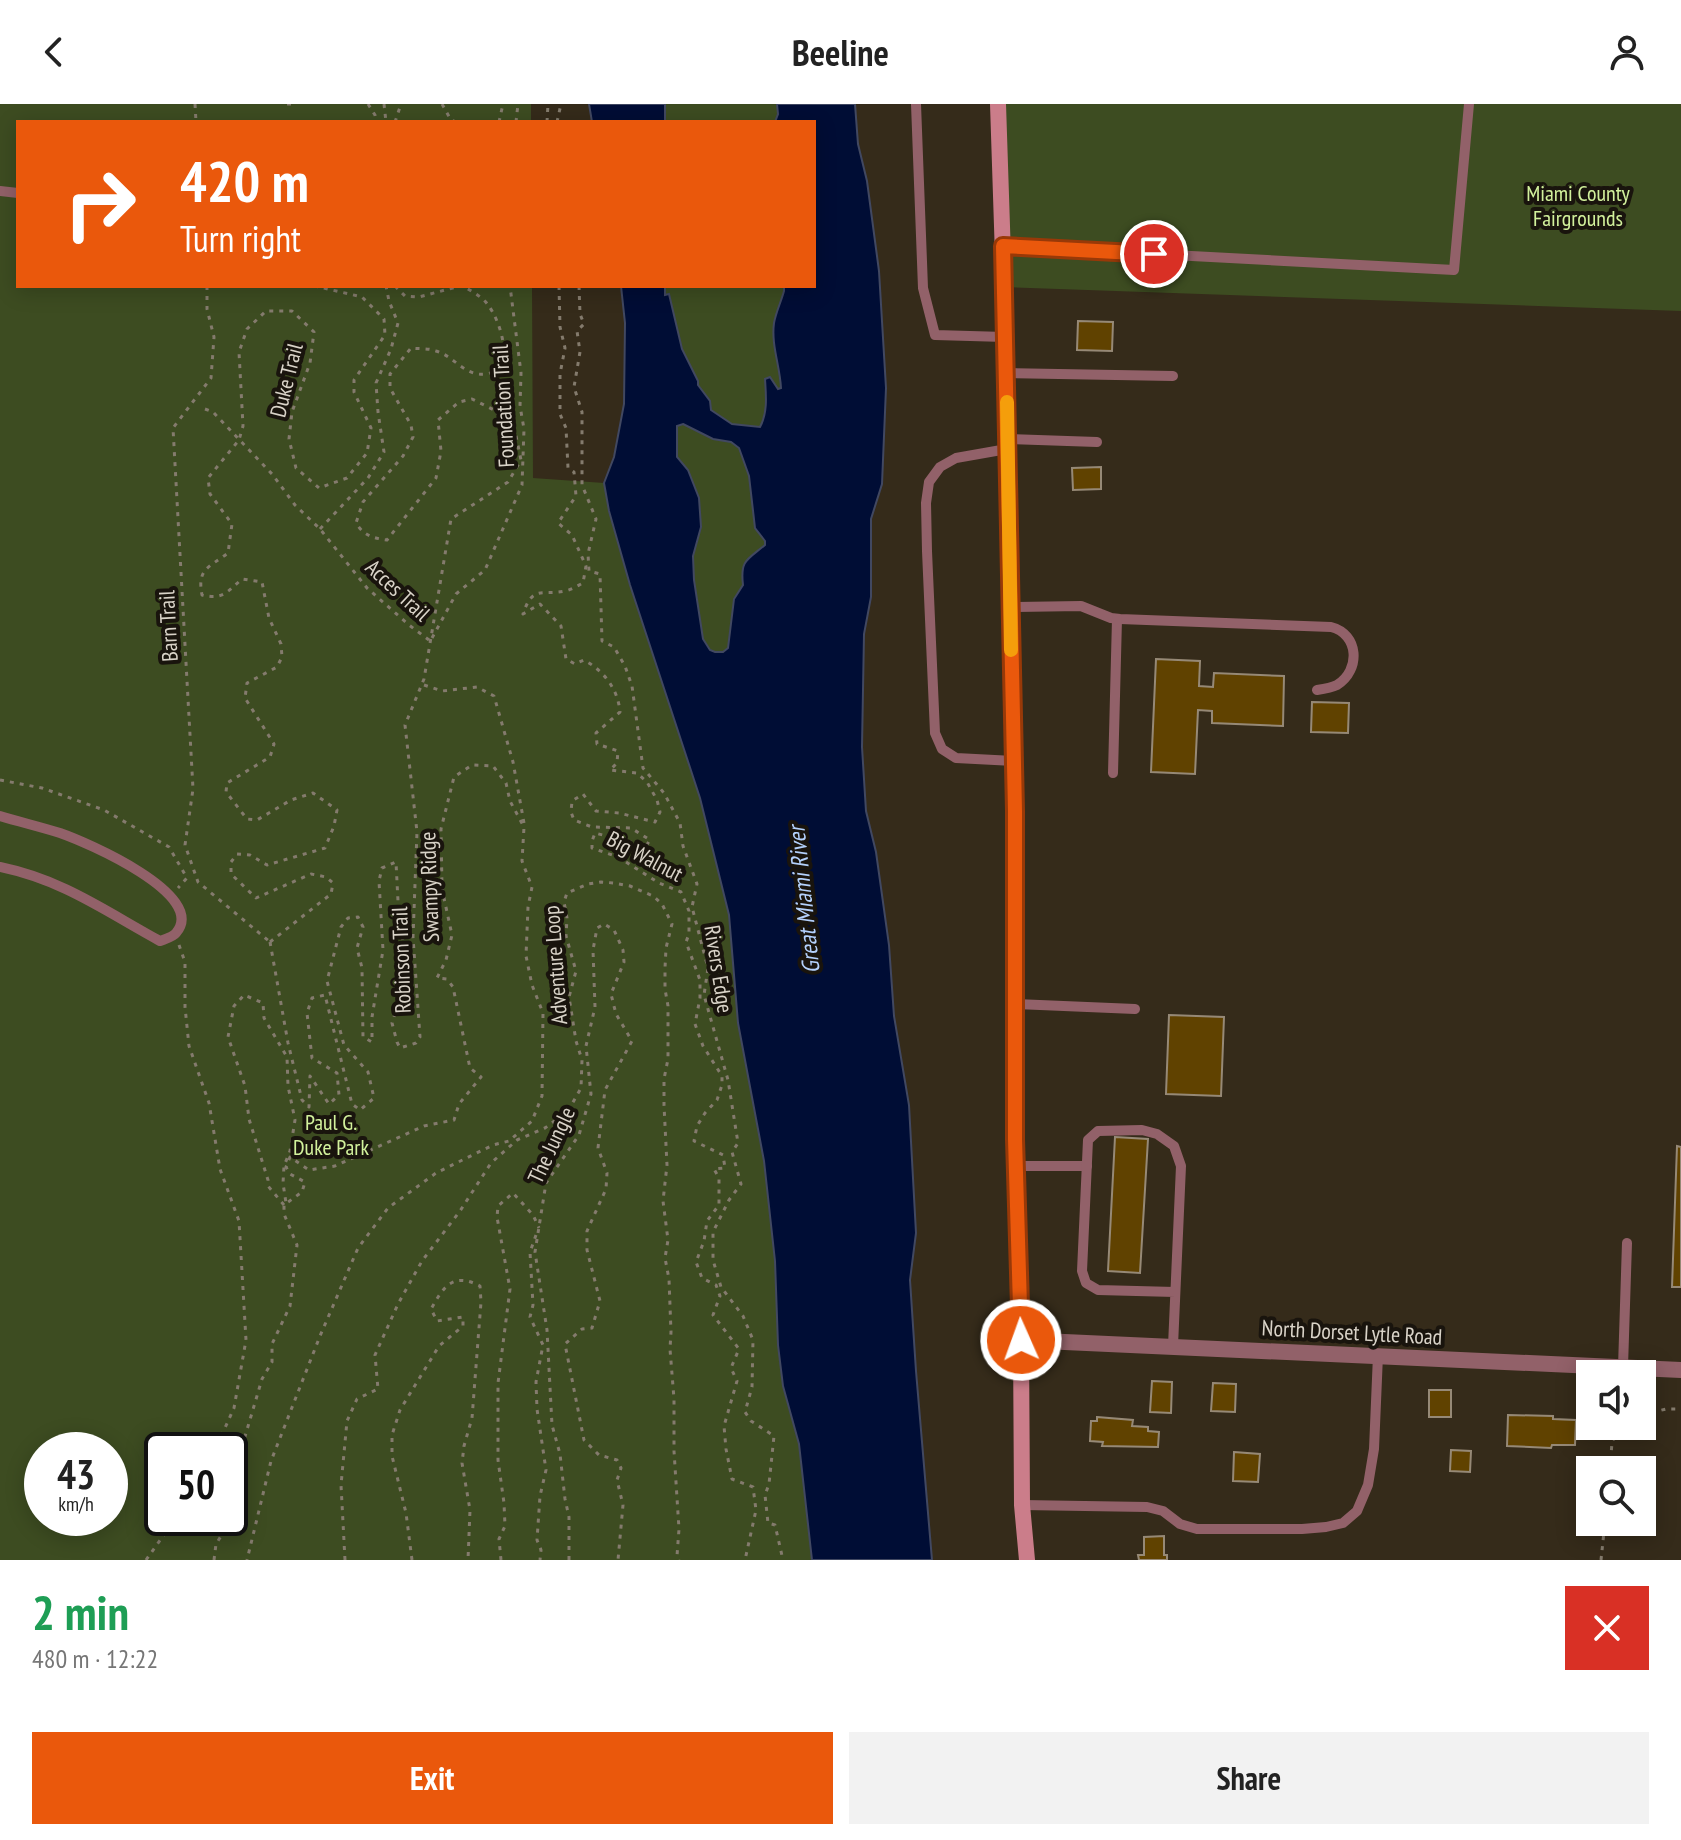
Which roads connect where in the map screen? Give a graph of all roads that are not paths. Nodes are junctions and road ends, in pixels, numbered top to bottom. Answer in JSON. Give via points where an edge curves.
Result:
{"nodes":[{"id":1,"x":916,"y":104,"type":"edge"},
{"id":2,"x":998,"y":104,"type":"edge"},
{"id":3,"x":1469,"y":104,"type":"edge"},
{"id":4,"x":1003,"y":246,"type":"junction"},
{"id":5,"x":1005,"y":337,"type":"junction"},
{"id":6,"x":1006,"y":373,"type":"junction"},
{"id":7,"x":1173,"y":376,"type":"dead end"},
{"id":8,"x":1097,"y":442,"type":"dead end"},
{"id":9,"x":1007,"y":444,"type":"junction"},
{"id":10,"x":1011,"y":607,"type":"junction"},
{"id":11,"x":1117,"y":619,"type":"junction"},
{"id":12,"x":1317,"y":690,"type":"dead end"},
{"id":13,"x":1014,"y":761,"type":"junction"},
{"id":14,"x":1113,"y":773,"type":"dead end"},
{"id":15,"x":0,"y":816,"type":"edge"},
{"id":16,"x":0,"y":867,"type":"edge"},
{"id":17,"x":1015,"y":1004,"type":"junction"},
{"id":18,"x":1135,"y":1009,"type":"dead end"},
{"id":19,"x":1016,"y":1166,"type":"junction"},
{"id":20,"x":1087,"y":1166,"type":"junction"},
{"id":21,"x":1627,"y":1243,"type":"dead end"},
{"id":22,"x":1175,"y":1292,"type":"junction"},
{"id":23,"x":1021,"y":1340,"type":"junction"},
{"id":24,"x":1173,"y":1346,"type":"junction"},
{"id":25,"x":1378,"y":1355,"type":"junction"},
{"id":26,"x":1623,"y":1360,"type":"edge"},
{"id":27,"x":1576,"y":1365,"type":"edge"},
{"id":28,"x":1656,"y":1369,"type":"edge"},
{"id":29,"x":1681,"y":1370,"type":"edge"},
{"id":30,"x":1022,"y":1505,"type":"junction"},
{"id":31,"x":1027,"y":1560,"type":"edge"}],
"edges":[{"from":1,"to":5,"type":"lane","via":[[923,288],[935,335]]},
{"from":2,"to":4,"type":"main road"},
{"from":3,"to":4,"type":"lane","via":[[1454,270]]},
{"from":4,"to":5,"type":"main road"},
{"from":5,"to":6,"type":"main road"},
{"from":6,"to":7,"type":"lane"},
{"from":6,"to":9,"type":"main road"},
{"from":8,"to":9,"type":"lane"},
{"from":9,"to":10,"type":"main road"},
{"from":9,"to":13,"type":"lane","via":[[940,467],[929,482],[927,551],[935,733],[942,749],[956,758]]},
{"from":10,"to":11,"type":"lane","via":[[1081,606]]},
{"from":10,"to":13,"type":"main road"},
{"from":11,"to":12,"type":"lane","via":[[1341,630],[1355,657],[1351,671],[1340,683]]},
{"from":11,"to":14,"type":"lane"},
{"from":13,"to":17,"type":"main road"},
{"from":15,"to":16,"type":"lane","via":[[63,834],[128,864],[173,896],[182,911],[181,923],[175,934],[160,941],[81,895]]},
{"from":17,"to":18,"type":"lane"},
{"from":17,"to":19,"type":"main road"},
{"from":19,"to":20,"type":"lane"},
{"from":19,"to":23,"type":"main road"},
{"from":20,"to":22,"type":"lane","via":[[1082,1271],[1086,1283],[1098,1290]]},
{"from":20,"to":22,"type":"lane","via":[[1088,1140],[1098,1131],[1142,1130],[1174,1146],[1181,1166]]},
{"from":21,"to":26,"type":"lane"},
{"from":22,"to":24,"type":"lane"},
{"from":23,"to":24,"type":"street","name":"North Dorset Lytle Road"},
{"from":23,"to":30,"type":"main road"},
{"from":24,"to":25,"type":"street","name":"North Dorset Lytle Road"},
{"from":25,"to":27,"type":"street","name":"North Dorset Lytle Road"},
{"from":25,"to":30,"type":"lane","via":[[1368,1485],[1357,1511],[1343,1523],[1302,1529],[1197,1529],[1147,1507]]},
{"from":28,"to":29,"type":"street","name":"North Dorset Lytle Road"},
{"from":30,"to":31,"type":"main road"}]}
